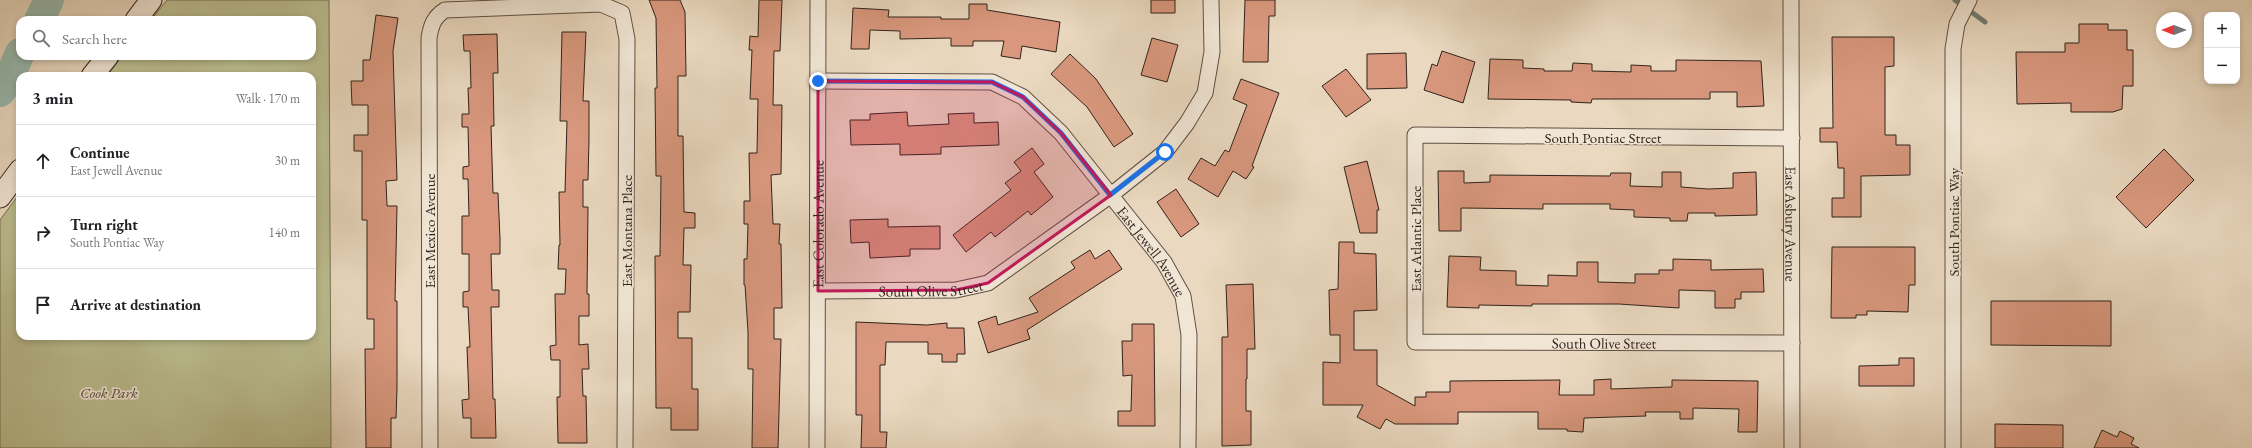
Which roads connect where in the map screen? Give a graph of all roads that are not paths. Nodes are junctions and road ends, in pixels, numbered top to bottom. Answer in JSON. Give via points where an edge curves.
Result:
{"nodes":[{"id":1,"x":151,"y":0,"type":"edge"},
{"id":2,"x":818,"y":0,"type":"edge"},
{"id":3,"x":1211,"y":0,"type":"edge"},
{"id":4,"x":1791,"y":0,"type":"edge"},
{"id":5,"x":1969,"y":0,"type":"edge"},
{"id":6,"x":622,"y":14,"type":"joint"},
{"id":7,"x":139,"y":16,"type":"edge"},
{"id":8,"x":105,"y":60,"type":"edge"},
{"id":9,"x":95,"y":72,"type":"edge"},
{"id":10,"x":818,"y":81,"type":"junction"},
{"id":11,"x":1415,"y":136,"type":"joint"},
{"id":12,"x":1792,"y":138,"type":"junction"},
{"id":13,"x":16,"y":175,"type":"edge"},
{"id":14,"x":1110,"y":195,"type":"junction"},
{"id":15,"x":0,"y":197,"type":"edge"},
{"id":16,"x":818,"y":291,"type":"junction"},
{"id":17,"x":1415,"y":342,"type":"joint"},
{"id":18,"x":1792,"y":343,"type":"junction"},
{"id":19,"x":430,"y":448,"type":"edge"},
{"id":20,"x":624,"y":448,"type":"edge"},
{"id":21,"x":817,"y":448,"type":"edge"},
{"id":22,"x":1188,"y":448,"type":"edge"},
{"id":23,"x":1792,"y":448,"type":"edge"},
{"id":24,"x":1953,"y":448,"type":"edge"}],
"edges":[{"from":1,"to":7,"type":"street"},
{"from":2,"to":10,"type":"street","name":"East Colorado Avenue"},
{"from":3,"to":14,"type":"street","name":"East Jewell Avenue","via":[[1212,52],[1205,94],[1187,124],[1165,152]]},
{"from":4,"to":12,"type":"street","name":"East Asbury Avenue"},
{"from":5,"to":24,"type":"street","name":"South Pontiac Way","via":[[1957,24],[1953,48]]},
{"from":6,"to":19,"type":"street","name":"East Mexico Avenue","via":[[601,4],[455,9],[446,10],[436,16],[430,26]]},
{"from":6,"to":20,"type":"street","name":"East Montana Place","via":[[627,39]]},
{"from":8,"to":9,"type":"street"},
{"from":10,"to":14,"type":"street","via":[[992,82],[1023,97],[1056,128]]},
{"from":10,"to":16,"type":"street","name":"East Colorado Avenue"},
{"from":11,"to":12,"type":"street","name":"South Pontiac Street"},
{"from":11,"to":17,"type":"street","name":"East Atlantic Place"},
{"from":12,"to":18,"type":"street","name":"East Asbury Avenue"},
{"from":13,"to":15,"type":"street"},
{"from":14,"to":16,"type":"street","name":"South Olive Street","via":[[988,283],[956,290]]},
{"from":14,"to":22,"type":"street","name":"East Jewell Avenue","via":[[1164,262],[1183,296],[1190,335]]},
{"from":16,"to":21,"type":"street","name":"East Colorado Avenue"},
{"from":17,"to":18,"type":"street","name":"South Olive Street"},
{"from":18,"to":23,"type":"street","name":"East Asbury Avenue"}]}
